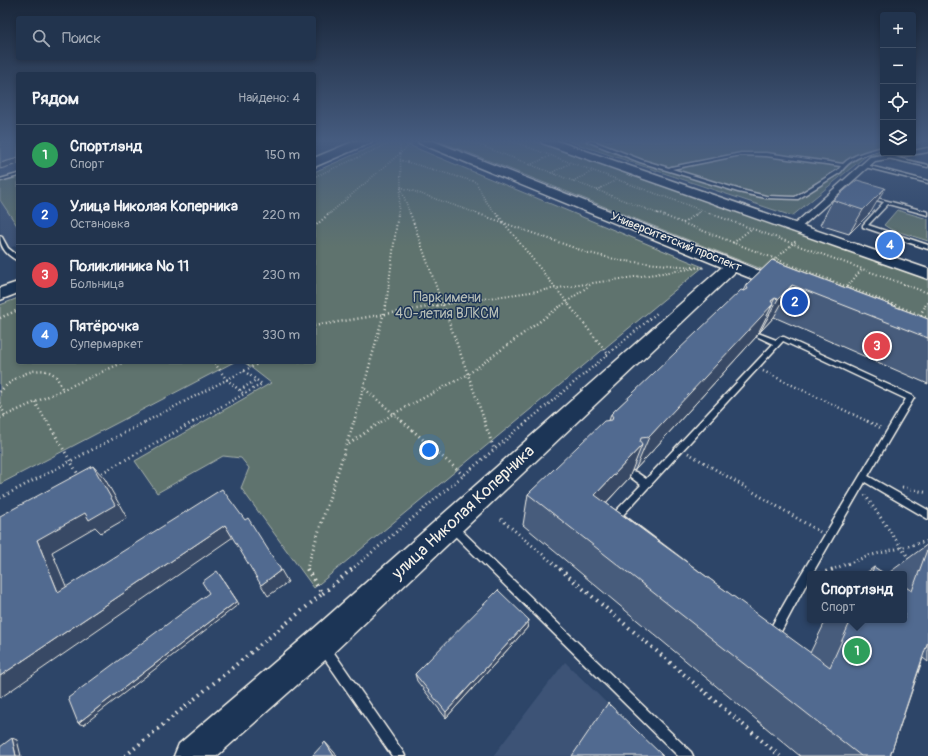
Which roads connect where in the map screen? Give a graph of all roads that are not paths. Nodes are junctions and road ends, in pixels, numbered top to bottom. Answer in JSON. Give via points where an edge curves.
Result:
{"nodes":[{"id":1,"x":13,"y":176,"type":"edge"},
{"id":2,"x":505,"y":176,"type":"edge"},
{"id":3,"x":647,"y":176,"type":"edge"},
{"id":4,"x":693,"y":176,"type":"edge"},
{"id":5,"x":831,"y":176,"type":"edge"},
{"id":6,"x":856,"y":176,"type":"edge"},
{"id":7,"x":906,"y":176,"type":"edge"},
{"id":8,"x":0,"y":180,"type":"edge"},
{"id":9,"x":928,"y":182,"type":"edge"},
{"id":10,"x":868,"y":196,"type":"edge"},
{"id":11,"x":888,"y":202,"type":"junction"},
{"id":12,"x":928,"y":214,"type":"edge"},
{"id":13,"x":801,"y":230,"type":"junction"},
{"id":14,"x":0,"y":238,"type":"edge"},
{"id":15,"x":928,"y":247,"type":"edge"},
{"id":16,"x":16,"y":257,"type":"edge"},
{"id":17,"x":719,"y":269,"type":"junction"},
{"id":18,"x":16,"y":272,"type":"edge"},
{"id":19,"x":928,"y":274,"type":"edge"},
{"id":20,"x":0,"y":278,"type":"edge"},
{"id":21,"x":16,"y":288,"type":"edge"},
{"id":22,"x":797,"y":291,"type":"edge"},
{"id":23,"x":0,"y":294,"type":"edge"},
{"id":24,"x":758,"y":335,"type":"edge"},
{"id":25,"x":777,"y":343,"type":"junction"},
{"id":26,"x":632,"y":474,"type":"edge"},
{"id":27,"x":863,"y":477,"type":"junction"},
{"id":28,"x":646,"y":484,"type":"junction"},
{"id":29,"x":928,"y":515,"type":"edge"},
{"id":30,"x":450,"y":525,"type":"junction"},
{"id":31,"x":809,"y":571,"type":"edge"},
{"id":32,"x":807,"y":574,"type":"edge"},
{"id":33,"x":321,"y":643,"type":"junction"},
{"id":34,"x":190,"y":756,"type":"edge"},
{"id":35,"x":399,"y":756,"type":"edge"},
{"id":36,"x":687,"y":756,"type":"edge"}],
"edges":[{"from":1,"to":8,"type":"lane"},
{"from":2,"to":17,"type":"main road","name":"Университетский проспект"},
{"from":3,"to":13,"type":"main road"},
{"from":4,"to":5,"type":"lane","via":[[766,197],[796,198]]},
{"from":6,"to":13,"type":"street"},
{"from":7,"to":9,"type":"lane"},
{"from":10,"to":11,"type":"lane"},
{"from":11,"to":12,"type":"lane"},
{"from":11,"to":15,"type":"lane","via":[[865,226]]},
{"from":13,"to":19,"type":"main road"},
{"from":14,"to":16,"type":"lane","via":[[6,249]]},
{"from":17,"to":22,"type":"main road","name":"Университетский проспект","via":[[758,275]]},
{"from":17,"to":30,"type":"main road","name":"улица Николая Коперника"},
{"from":18,"to":20,"type":"main road"},
{"from":21,"to":23,"type":"main road"},
{"from":24,"to":25,"type":"lane"},
{"from":25,"to":27,"type":"lane","via":[[782,338],[910,398]]},
{"from":25,"to":28,"type":"lane"},
{"from":26,"to":28,"type":"lane"},
{"from":27,"to":29,"type":"lane"},
{"from":27,"to":31,"type":"lane"},
{"from":28,"to":32,"type":"lane","via":[[617,516],[773,635]]},
{"from":30,"to":33,"type":"main road","name":"улица Николая Коперника"},
{"from":30,"to":36,"type":"lane"},
{"from":33,"to":34,"type":"main road","name":"улица Николая Коперника","via":[[215,744]]},
{"from":33,"to":35,"type":"lane"}]}
